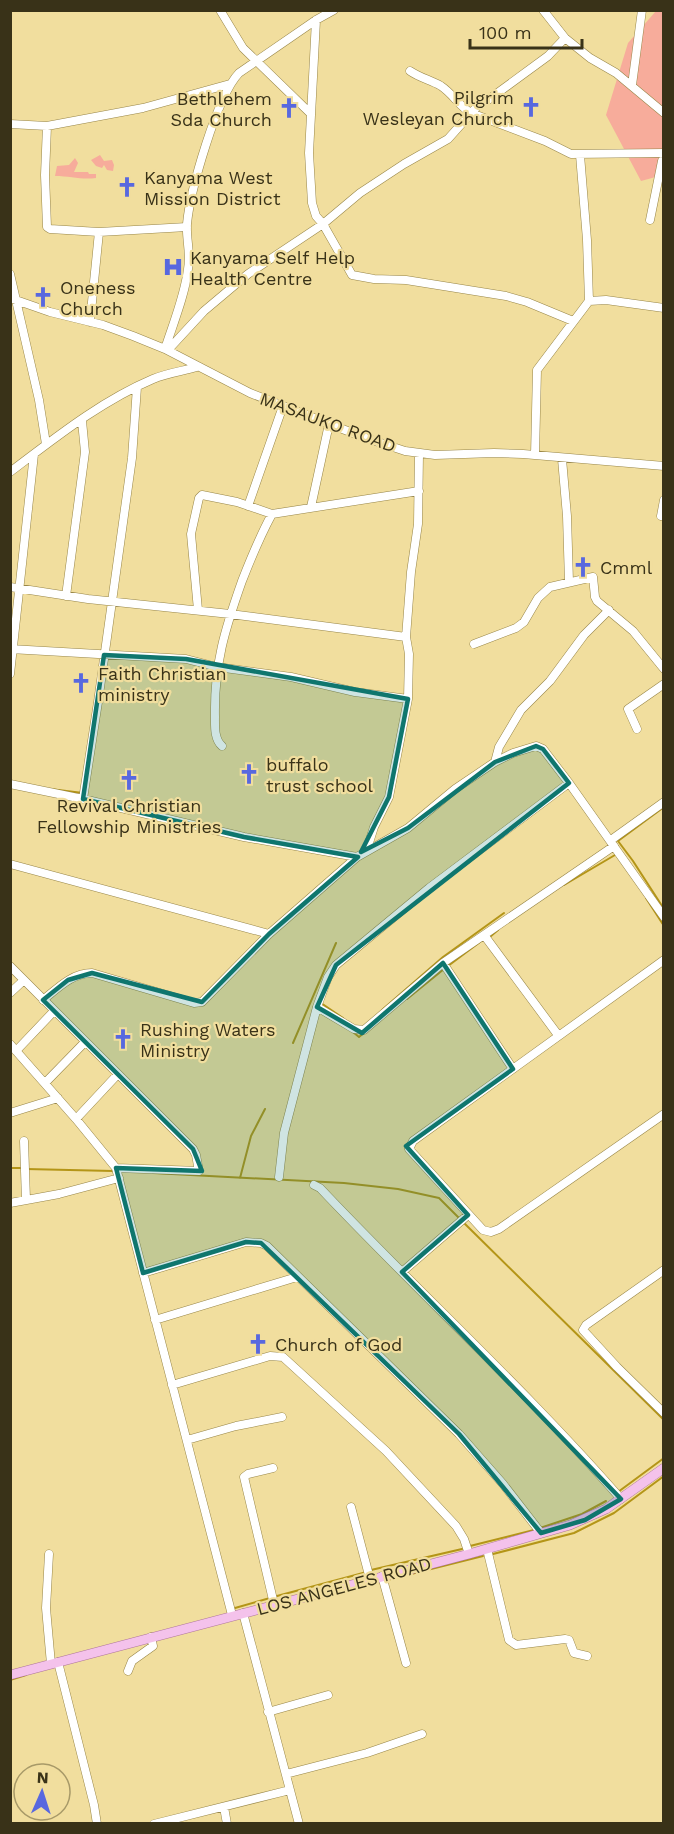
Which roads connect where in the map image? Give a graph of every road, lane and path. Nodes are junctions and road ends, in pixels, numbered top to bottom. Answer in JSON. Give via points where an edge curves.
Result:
{"nodes":[{"id":1,"x":220,"y":10,"type":"edge"},
{"id":2,"x":316,"y":10,"type":"edge"},
{"id":3,"x":334,"y":10,"type":"edge"},
{"id":4,"x":543,"y":10,"type":"edge"},
{"id":5,"x":642,"y":10,"type":"edge"},
{"id":6,"x":326,"y":14,"type":"junction"},
{"id":7,"x":316,"y":20,"type":"junction"},
{"id":8,"x":565,"y":38,"type":"junction"},
{"id":9,"x":256,"y":62,"type":"junction"},
{"id":10,"x":410,"y":71,"type":"dead end"},
{"id":11,"x":230,"y":84,"type":"junction"},
{"id":12,"x":632,"y":85,"type":"junction"},
{"id":13,"x":310,"y":113,"type":"junction"},
{"id":14,"x":471,"y":113,"type":"junction"},
{"id":15,"x":663,"y":113,"type":"edge"},
{"id":16,"x":10,"y":124,"type":"edge"},
{"id":17,"x":47,"y":126,"type":"junction"},
{"id":18,"x":580,"y":155,"type":"junction"},
{"id":19,"x":662,"y":158,"type":"edge"},
{"id":20,"x":650,"y":220,"type":"dead end"},
{"id":21,"x":323,"y":225,"type":"junction"},
{"id":22,"x":187,"y":227,"type":"junction"},
{"id":23,"x":99,"y":232,"type":"junction"},
{"id":24,"x":10,"y":274,"type":"edge"},
{"id":25,"x":13,"y":299,"type":"edge"},
{"id":26,"x":589,"y":301,"type":"junction"},
{"id":27,"x":663,"y":308,"type":"edge"},
{"id":28,"x":573,"y":321,"type":"junction"},
{"id":29,"x":90,"y":322,"type":"junction"},
{"id":30,"x":166,"y":349,"type":"junction"},
{"id":31,"x":197,"y":367,"type":"junction"},
{"id":32,"x":137,"y":387,"type":"junction"},
{"id":33,"x":283,"y":406,"type":"junction"},
{"id":34,"x":82,"y":421,"type":"junction"},
{"id":35,"x":329,"y":424,"type":"junction"},
{"id":36,"x":46,"y":444,"type":"junction"},
{"id":37,"x":34,"y":454,"type":"junction"},
{"id":38,"x":419,"y":454,"type":"junction"},
{"id":39,"x":534,"y":455,"type":"junction"},
{"id":40,"x":562,"y":459,"type":"junction"},
{"id":41,"x":663,"y":466,"type":"edge"},
{"id":42,"x":10,"y":472,"type":"edge"},
{"id":43,"x":419,"y":491,"type":"junction"},
{"id":44,"x":663,"y":500,"type":"edge"},
{"id":45,"x":248,"y":506,"type":"junction"},
{"id":46,"x":310,"y":507,"type":"junction"},
{"id":47,"x":272,"y":514,"type":"junction"},
{"id":48,"x":661,"y":516,"type":"dead end"},
{"id":49,"x":569,"y":582,"type":"junction"},
{"id":50,"x":10,"y":587,"type":"edge"},
{"id":51,"x":21,"y":588,"type":"junction"},
{"id":52,"x":66,"y":596,"type":"junction"},
{"id":53,"x":112,"y":602,"type":"junction"},
{"id":54,"x":198,"y":610,"type":"junction"},
{"id":55,"x":609,"y":610,"type":"junction"},
{"id":56,"x":230,"y":614,"type":"junction"},
{"id":57,"x":406,"y":637,"type":"junction"},
{"id":58,"x":474,"y":644,"type":"dead end"},
{"id":59,"x":12,"y":649,"type":"edge"},
{"id":60,"x":104,"y":655,"type":"junction"},
{"id":61,"x":218,"y":667,"type":"junction"},
{"id":62,"x":663,"y":669,"type":"edge"},
{"id":63,"x":10,"y":674,"type":"edge"},
{"id":64,"x":663,"y":684,"type":"edge"},
{"id":65,"x":408,"y":699,"type":"junction"},
{"id":66,"x":637,"y":729,"type":"dead end"},
{"id":67,"x":222,"y":746,"type":"dead end"},
{"id":68,"x":495,"y":762,"type":"junction"},
{"id":69,"x":568,"y":783,"type":"junction"},
{"id":70,"x":10,"y":784,"type":"edge"},
{"id":71,"x":83,"y":799,"type":"junction"},
{"id":72,"x":663,"y":802,"type":"edge"},
{"id":73,"x":613,"y":843,"type":"junction"},
{"id":74,"x":367,"y":849,"type":"junction"},
{"id":75,"x":357,"y":857,"type":"junction"},
{"id":76,"x":10,"y":864,"type":"edge"},
{"id":77,"x":663,"y":917,"type":"edge"},
{"id":78,"x":269,"y":934,"type":"junction"},
{"id":79,"x":484,"y":935,"type":"junction"},
{"id":80,"x":663,"y":960,"type":"edge"},
{"id":81,"x":444,"y":963,"type":"junction"},
{"id":82,"x":10,"y":966,"type":"edge"},
{"id":83,"x":24,"y":980,"type":"junction"},
{"id":84,"x":10,"y":993,"type":"edge"},
{"id":85,"x":44,"y":1000,"type":"junction"},
{"id":86,"x":317,"y":1006,"type":"junction"},
{"id":87,"x":54,"y":1011,"type":"junction"},
{"id":88,"x":558,"y":1035,"type":"junction"},
{"id":89,"x":86,"y":1042,"type":"junction"},
{"id":90,"x":16,"y":1050,"type":"edge"},
{"id":91,"x":10,"y":1058,"type":"edge"},
{"id":92,"x":513,"y":1069,"type":"junction"},
{"id":93,"x":118,"y":1074,"type":"junction"},
{"id":94,"x":45,"y":1083,"type":"junction"},
{"id":95,"x":58,"y":1098,"type":"junction"},
{"id":96,"x":10,"y":1113,"type":"edge"},
{"id":97,"x":663,"y":1114,"type":"edge"},
{"id":98,"x":76,"y":1119,"type":"junction"},
{"id":99,"x":24,"y":1141,"type":"dead end"},
{"id":100,"x":116,"y":1168,"type":"junction"},
{"id":101,"x":279,"y":1177,"type":"dead end"},
{"id":102,"x":118,"y":1178,"type":"junction"},
{"id":103,"x":314,"y":1185,"type":"dead end"},
{"id":104,"x":26,"y":1200,"type":"junction"},
{"id":105,"x":10,"y":1203,"type":"edge"},
{"id":106,"x":468,"y":1215,"type":"junction"},
{"id":107,"x":663,"y":1270,"type":"edge"},
{"id":108,"x":402,"y":1272,"type":"junction"},
{"id":109,"x":143,"y":1273,"type":"junction"},
{"id":110,"x":297,"y":1277,"type":"junction"},
{"id":111,"x":155,"y":1320,"type":"junction"},
{"id":112,"x":172,"y":1385,"type":"junction"},
{"id":113,"x":663,"y":1413,"type":"edge"},
{"id":114,"x":282,"y":1417,"type":"dead end"},
{"id":115,"x":187,"y":1440,"type":"junction"},
{"id":116,"x":273,"y":1468,"type":"dead end"},
{"id":117,"x":663,"y":1468,"type":"edge"},
{"id":118,"x":621,"y":1499,"type":"junction"},
{"id":119,"x":351,"y":1507,"type":"dead end"},
{"id":120,"x":541,"y":1533,"type":"junction"},
{"id":121,"x":487,"y":1550,"type":"junction"},
{"id":122,"x":49,"y":1554,"type":"dead end"},
{"id":123,"x":469,"y":1554,"type":"junction"},
{"id":124,"x":382,"y":1576,"type":"junction"},
{"id":125,"x":370,"y":1579,"type":"junction"},
{"id":126,"x":274,"y":1604,"type":"junction"},
{"id":127,"x":243,"y":1612,"type":"junction"},
{"id":128,"x":232,"y":1615,"type":"junction"},
{"id":129,"x":151,"y":1637,"type":"junction"},
{"id":130,"x":587,"y":1656,"type":"dead end"},
{"id":131,"x":54,"y":1663,"type":"junction"},
{"id":132,"x":406,"y":1663,"type":"dead end"},
{"id":133,"x":128,"y":1671,"type":"dead end"},
{"id":134,"x":10,"y":1675,"type":"edge"},
{"id":135,"x":328,"y":1695,"type":"dead end"},
{"id":136,"x":268,"y":1712,"type":"junction"},
{"id":137,"x":422,"y":1734,"type":"dead end"},
{"id":138,"x":286,"y":1774,"type":"junction"},
{"id":139,"x":290,"y":1790,"type":"junction"},
{"id":140,"x":224,"y":1806,"type":"junction"},
{"id":141,"x":159,"y":1823,"type":"edge"},
{"id":142,"x":97,"y":1824,"type":"edge"},
{"id":143,"x":228,"y":1824,"type":"edge"},
{"id":144,"x":299,"y":1824,"type":"edge"}],
"edges":[{"from":1,"to":9,"type":"street"},
{"from":2,"to":6,"type":"street"},
{"from":3,"to":6,"type":"street"},
{"from":4,"to":8,"type":"street"},
{"from":5,"to":12,"type":"street"},
{"from":6,"to":7,"type":"street"},
{"from":7,"to":9,"type":"street"},
{"from":7,"to":13,"type":"street"},
{"from":8,"to":12,"type":"street"},
{"from":8,"to":14,"type":"street","via":[[548,56],[482,101]]},
{"from":9,"to":11,"type":"street"},
{"from":9,"to":13,"type":"street"},
{"from":10,"to":14,"type":"street","via":[[442,87]]},
{"from":11,"to":17,"type":"street","via":[[153,106]]},
{"from":11,"to":22,"type":"street","via":[[196,176]]},
{"from":12,"to":15,"type":"street"},
{"from":13,"to":21,"type":"street","via":[[312,203]]},
{"from":14,"to":18,"type":"street"},
{"from":14,"to":21,"type":"street","via":[[448,139],[360,193]]},
{"from":16,"to":17,"type":"street"},
{"from":17,"to":23,"type":"street","via":[[47,226]]},
{"from":18,"to":19,"type":"street"},
{"from":18,"to":26,"type":"street"},
{"from":19,"to":20,"type":"street"},
{"from":21,"to":28,"type":"street","via":[[352,275],[506,296]]},
{"from":21,"to":30,"type":"street","via":[[225,293]]},
{"from":22,"to":23,"type":"street"},
{"from":22,"to":30,"type":"street","via":[[188,272]]},
{"from":23,"to":29,"type":"street"},
{"from":24,"to":25,"type":"street"},
{"from":25,"to":29,"type":"street","name":"MASAUKO ROAD"},
{"from":25,"to":36,"type":"street"},
{"from":26,"to":27,"type":"street"},
{"from":26,"to":28,"type":"street"},
{"from":28,"to":39,"type":"street","via":[[537,370]]},
{"from":29,"to":30,"type":"street","name":"MASAUKO ROAD"},
{"from":30,"to":31,"type":"street","name":"MASAUKO ROAD"},
{"from":31,"to":32,"type":"street","via":[[163,375]]},
{"from":31,"to":33,"type":"street","name":"MASAUKO ROAD"},
{"from":32,"to":34,"type":"street"},
{"from":32,"to":53,"type":"street","via":[[132,458]]},
{"from":33,"to":35,"type":"street","name":"MASAUKO ROAD"},
{"from":33,"to":45,"type":"street"},
{"from":34,"to":36,"type":"street"},
{"from":34,"to":52,"type":"street","via":[[85,452]]},
{"from":35,"to":38,"type":"street","name":"MASAUKO ROAD"},
{"from":35,"to":46,"type":"street"},
{"from":36,"to":37,"type":"street"},
{"from":37,"to":42,"type":"street"},
{"from":37,"to":51,"type":"street"},
{"from":38,"to":39,"type":"street","name":"MASAUKO ROAD"},
{"from":38,"to":43,"type":"street"},
{"from":39,"to":40,"type":"street","name":"MASAUKO ROAD"},
{"from":40,"to":41,"type":"street","name":"MASAUKO ROAD"},
{"from":40,"to":49,"type":"street"},
{"from":43,"to":46,"type":"street"},
{"from":43,"to":57,"type":"street"},
{"from":44,"to":48,"type":"street"},
{"from":45,"to":47,"type":"street"},
{"from":45,"to":54,"type":"street","via":[[206,495],[199,498],[191,534]]},
{"from":46,"to":47,"type":"street"},
{"from":47,"to":56,"type":"street"},
{"from":49,"to":55,"type":"street","via":[[594,577],[595,597]]},
{"from":49,"to":58,"type":"street","via":[[543,592],[516,628]]},
{"from":50,"to":51,"type":"street"},
{"from":51,"to":52,"type":"street"},
{"from":51,"to":59,"type":"street"},
{"from":52,"to":53,"type":"street"},
{"from":53,"to":54,"type":"street"},
{"from":53,"to":60,"type":"street"},
{"from":54,"to":56,"type":"street"},
{"from":55,"to":62,"type":"street","via":[[633,631]]},
{"from":55,"to":68,"type":"street","via":[[521,710],[499,747]]},
{"from":56,"to":57,"type":"street"},
{"from":56,"to":61,"type":"street"},
{"from":57,"to":65,"type":"street"},
{"from":59,"to":60,"type":"street"},
{"from":59,"to":63,"type":"street"},
{"from":60,"to":61,"type":"street","via":[[179,658]]},
{"from":60,"to":71,"type":"street"},
{"from":61,"to":65,"type":"street"},
{"from":61,"to":67,"type":"street","via":[[216,732]]},
{"from":64,"to":66,"type":"street","via":[[628,709]]},
{"from":65,"to":74,"type":"street","via":[[389,797]]},
{"from":68,"to":69,"type":"street","via":[[536,746],[543,749]]},
{"from":68,"to":74,"type":"street","via":[[408,828]]},
{"from":69,"to":73,"type":"street"},
{"from":69,"to":86,"type":"street","via":[[336,965]]},
{"from":70,"to":71,"type":"street"},
{"from":71,"to":75,"type":"street","via":[[244,837]]},
{"from":72,"to":73,"type":"street"},
{"from":73,"to":77,"type":"street"},
{"from":73,"to":79,"type":"street"},
{"from":74,"to":75,"type":"street"},
{"from":75,"to":78,"type":"street"},
{"from":76,"to":78,"type":"street"},
{"from":78,"to":85,"type":"street","via":[[202,1002],[194,1003],[92,973],[68,980]]},
{"from":79,"to":81,"type":"street"},
{"from":79,"to":88,"type":"street"},
{"from":80,"to":88,"type":"street"},
{"from":81,"to":86,"type":"street","via":[[364,1030],[354,1029]]},
{"from":81,"to":92,"type":"street"},
{"from":82,"to":83,"type":"street"},
{"from":83,"to":84,"type":"street"},
{"from":83,"to":85,"type":"street"},
{"from":85,"to":87,"type":"street"},
{"from":86,"to":101,"type":"street","via":[[285,1133]]},
{"from":87,"to":89,"type":"street"},
{"from":87,"to":90,"type":"street"},
{"from":88,"to":92,"type":"street"},
{"from":89,"to":93,"type":"street"},
{"from":89,"to":94,"type":"street"},
{"from":90,"to":91,"type":"street"},
{"from":90,"to":94,"type":"street"},
{"from":92,"to":106,"type":"street","via":[[409,1146]]},
{"from":93,"to":98,"type":"street"},
{"from":93,"to":100,"type":"street","via":[[193,1149],[199,1171]]},
{"from":94,"to":95,"type":"street"},
{"from":95,"to":96,"type":"street"},
{"from":95,"to":98,"type":"street"},
{"from":97,"to":106,"type":"street","via":[[496,1231],[483,1230]]},
{"from":98,"to":100,"type":"street"},
{"from":99,"to":104,"type":"street"},
{"from":100,"to":102,"type":"street"},
{"from":102,"to":104,"type":"street"},
{"from":102,"to":109,"type":"street"},
{"from":103,"to":108,"type":"street"},
{"from":104,"to":105,"type":"street"},
{"from":106,"to":108,"type":"street"},
{"from":107,"to":113,"type":"street","via":[[583,1330]]},
{"from":108,"to":118,"type":"street"},
{"from":109,"to":110,"type":"street","via":[[254,1241],[267,1246]]},
{"from":109,"to":111,"type":"street"},
{"from":110,"to":111,"type":"street"},
{"from":110,"to":120,"type":"street","via":[[459,1434]]},
{"from":111,"to":112,"type":"street"},
{"from":112,"to":115,"type":"street"},
{"from":112,"to":123,"type":"street","via":[[270,1356],[283,1357],[386,1451],[456,1526]]},
{"from":114,"to":115,"type":"street"},
{"from":115,"to":128,"type":"street"},
{"from":116,"to":126,"type":"street","via":[[244,1477]]},
{"from":117,"to":118,"type":"main road","name":"LOS ANGELES ROAD"},
{"from":118,"to":120,"type":"main road","name":"LOS ANGELES ROAD","via":[[585,1520]]},
{"from":119,"to":125,"type":"street"},
{"from":120,"to":121,"type":"main road","name":"LOS ANGELES ROAD"},
{"from":121,"to":123,"type":"main road","name":"LOS ANGELES ROAD"},
{"from":121,"to":130,"type":"street","via":[[509,1640],[516,1646],[565,1639],[574,1653]]},
{"from":122,"to":131,"type":"street","via":[[46,1608]]},
{"from":123,"to":124,"type":"main road","name":"LOS ANGELES ROAD"},
{"from":124,"to":125,"type":"main road","name":"LOS ANGELES ROAD"},
{"from":124,"to":132,"type":"street"},
{"from":125,"to":126,"type":"main road","name":"LOS ANGELES ROAD"},
{"from":126,"to":127,"type":"main road","name":"LOS ANGELES ROAD"},
{"from":127,"to":128,"type":"main road","name":"LOS ANGELES ROAD"},
{"from":127,"to":136,"type":"street"},
{"from":128,"to":129,"type":"main road","name":"LOS ANGELES ROAD"},
{"from":129,"to":131,"type":"main road","name":"LOS ANGELES ROAD"},
{"from":129,"to":133,"type":"street","via":[[153,1646],[132,1661]]},
{"from":131,"to":134,"type":"main road","name":"LOS ANGELES ROAD"},
{"from":131,"to":142,"type":"street"},
{"from":135,"to":136,"type":"street"},
{"from":136,"to":138,"type":"street"},
{"from":137,"to":138,"type":"street"},
{"from":138,"to":139,"type":"street"},
{"from":139,"to":140,"type":"street"},
{"from":139,"to":144,"type":"street"},
{"from":140,"to":141,"type":"street"},
{"from":140,"to":143,"type":"street"}]}
